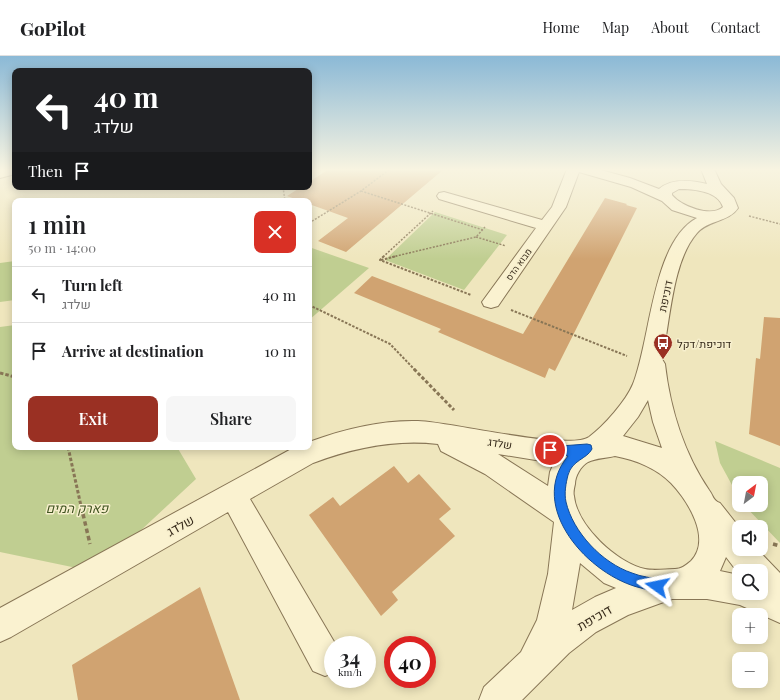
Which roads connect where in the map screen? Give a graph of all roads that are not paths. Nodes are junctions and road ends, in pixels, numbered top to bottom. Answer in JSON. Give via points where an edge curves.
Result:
{"nodes":[{"id":1,"x":453,"y":199,"type":"edge"},
{"id":2,"x":562,"y":199,"type":"edge"},
{"id":3,"x":665,"y":199,"type":"edge"},
{"id":4,"x":669,"y":199,"type":"edge"},
{"id":5,"x":726,"y":199,"type":"edge"},
{"id":6,"x":670,"y":202,"type":"junction"},
{"id":7,"x":724,"y":213,"type":"junction"},
{"id":8,"x":545,"y":226,"type":"junction"},
{"id":9,"x":682,"y":240,"type":"junction"},
{"id":10,"x":491,"y":302,"type":"road end"},
{"id":11,"x":652,"y":359,"type":"junction"},
{"id":12,"x":366,"y":436,"type":"junction"},
{"id":13,"x":591,"y":447,"type":"junction"},
{"id":14,"x":234,"y":495,"type":"junction"},
{"id":15,"x":700,"y":498,"type":"junction"},
{"id":16,"x":566,"y":518,"type":"junction"},
{"id":17,"x":750,"y":564,"type":"edge"},
{"id":18,"x":768,"y":583,"type":"edge"},
{"id":19,"x":674,"y":584,"type":"junction"},
{"id":20,"x":732,"y":589,"type":"edge"},
{"id":21,"x":780,"y":596,"type":"edge"},
{"id":22,"x":764,"y":600,"type":"edge"},
{"id":23,"x":780,"y":607,"type":"edge"},
{"id":24,"x":0,"y":626,"type":"edge"},
{"id":25,"x":324,"y":657,"type":"edge"},
{"id":26,"x":530,"y":667,"type":"junction"},
{"id":27,"x":497,"y":700,"type":"edge"}],
"edges":[{"from":1,"to":8,"type":"street"},
{"from":2,"to":8,"type":"street","name":"מבוא הדס"},
{"from":3,"to":6,"type":"street"},
{"from":4,"to":6,"type":"street"},
{"from":5,"to":7,"type":"street","via":[[731,205]]},
{"from":6,"to":7,"type":"street","via":[[688,212]]},
{"from":6,"to":9,"type":"street","name":"דוכיפת","via":[[682,223]]},
{"from":7,"to":9,"type":"street","name":"דוכיפת","via":[[695,226]]},
{"from":8,"to":10,"type":"street","name":"מבוא הדס"},
{"from":9,"to":11,"type":"street","name":"דוכיפת","via":[[667,281]]},
{"from":11,"to":13,"type":"street","name":"דוכיפת","via":[[645,384],[630,412],[614,430]]},
{"from":11,"to":15,"type":"street","name":"דוכיפת","via":[[663,421],[675,452]]},
{"from":12,"to":13,"type":"street","name":"שלדג","via":[[436,433],[563,452]]},
{"from":12,"to":14,"type":"street","name":"שלדג","via":[[337,442],[304,456]]},
{"from":12,"to":16,"type":"street","name":"שלדג","via":[[393,433],[442,440],[490,462]]},
{"from":13,"to":15,"type":"street","name":"שלדג","via":[[615,445],[648,453],[680,474]]},
{"from":13,"to":16,"type":"street","name":"דוכיפת","via":[[572,458],[563,473],[559,492]]},
{"from":14,"to":24,"type":"street","name":"שלדג"},
{"from":14,"to":25,"type":"street"},
{"from":15,"to":17,"type":"street"},
{"from":15,"to":19,"type":"street","via":[[712,525],[714,536],[711,557],[699,574]]},
{"from":16,"to":19,"type":"street","via":[[582,545],[603,565],[630,579],[657,586]]},
{"from":16,"to":26,"type":"street","name":"דוכיפת","via":[[566,563],[558,606],[547,636]]},
{"from":18,"to":21,"type":"street"},
{"from":19,"to":20,"type":"street","via":[[708,584]]},
{"from":19,"to":26,"type":"street","name":"דוכיפת","via":[[628,598],[590,617],[558,641]]},
{"from":22,"to":23,"type":"street"},
{"from":26,"to":27,"type":"street","name":"דוכיפת"}]}
